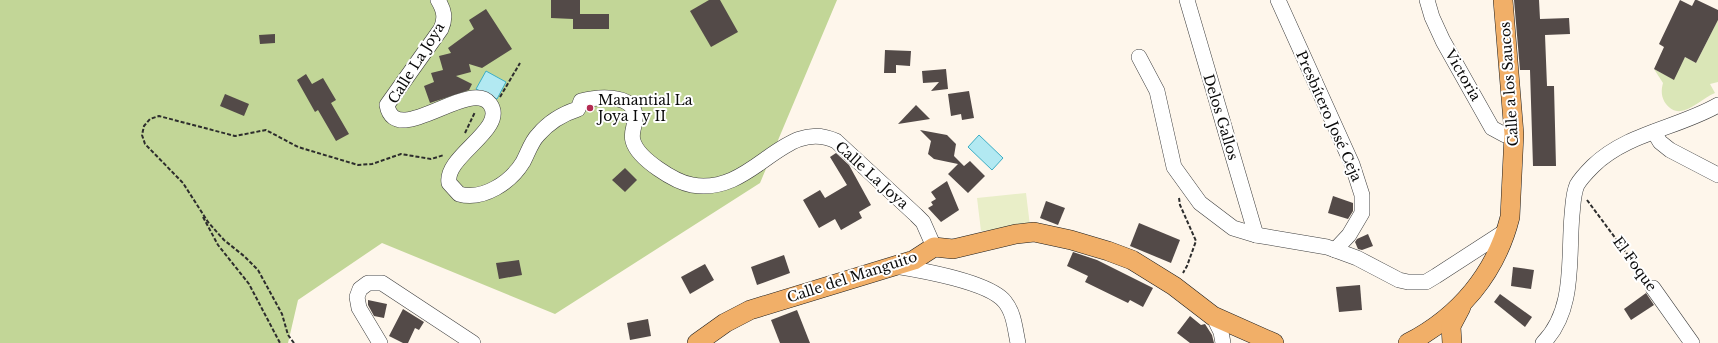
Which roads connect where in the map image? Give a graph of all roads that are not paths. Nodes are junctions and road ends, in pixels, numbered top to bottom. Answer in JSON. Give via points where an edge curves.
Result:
{"nodes":[{"id":1,"x":438,"y":0,"type":"edge"},
{"id":2,"x":1187,"y":0,"type":"edge"},
{"id":3,"x":1278,"y":0,"type":"edge"},
{"id":4,"x":1427,"y":0,"type":"edge"},
{"id":5,"x":1503,"y":0,"type":"edge"},
{"id":6,"x":1139,"y":57,"type":"dead end"},
{"id":7,"x":1718,"y":105,"type":"edge"},
{"id":8,"x":1654,"y":132,"type":"junction"},
{"id":9,"x":1514,"y":134,"type":"junction"},
{"id":10,"x":1718,"y":175,"type":"edge"},
{"id":11,"x":1507,"y":230,"type":"junction"},
{"id":12,"x":1256,"y":235,"type":"junction"},
{"id":13,"x":934,"y":247,"type":"junction"},
{"id":14,"x":1335,"y":250,"type":"junction"},
{"id":15,"x":892,"y":266,"type":"junction"},
{"id":16,"x":1653,"y":288,"type":"road end"},
{"id":17,"x":1465,"y":302,"type":"junction"},
{"id":18,"x":1213,"y":316,"type":"junction"},
{"id":19,"x":380,"y":343,"type":"edge"},
{"id":20,"x":473,"y":343,"type":"edge"},
{"id":21,"x":697,"y":343,"type":"edge"},
{"id":22,"x":1018,"y":343,"type":"edge"},
{"id":23,"x":1223,"y":343,"type":"edge"},
{"id":24,"x":1274,"y":343,"type":"edge"},
{"id":25,"x":1408,"y":343,"type":"edge"},
{"id":26,"x":1452,"y":343,"type":"edge"},
{"id":27,"x":1543,"y":343,"type":"edge"},
{"id":28,"x":1692,"y":343,"type":"edge"}],
"edges":[{"from":1,"to":13,"type":"street","name":"Calle La Joya","via":[[444,11],[443,24],[388,102],[389,111],[399,119],[408,120],[470,97],[484,98],[493,111],[491,121],[450,170],[451,187],[459,194],[482,193],[504,183],[517,170],[537,136],[549,124],[563,114],[578,109],[581,101],[610,98],[626,102],[633,108],[635,118],[632,136],[636,148],[661,170],[691,185],[710,186],[729,182],[799,138],[813,135],[836,141],[916,215],[929,233]]},
{"from":2,"to":12,"type":"street","name":"Delos Gallos"},
{"from":3,"to":14,"type":"street","name":"Presbítero José Ceja","via":[[1352,164],[1362,195],[1362,213],[1349,235]]},
{"from":4,"to":9,"type":"street","name":"Victoria","via":[[1443,41],[1492,128],[1506,135]]},
{"from":5,"to":9,"type":"main road","name":"Calle a los Saucos"},
{"from":6,"to":12,"type":"street","via":[[1157,91],[1174,167],[1200,203],[1233,228]]},
{"from":7,"to":8,"type":"street"},
{"from":8,"to":10,"type":"street","via":[[1660,142],[1670,150]]},
{"from":8,"to":27,"type":"street","via":[[1601,159],[1582,177],[1577,186],[1571,223],[1570,268],[1563,308],[1553,330]]},
{"from":9,"to":11,"type":"main road","name":"Calle a los Saucos","via":[[1510,217]]},
{"from":11,"to":14,"type":"street","via":[[1426,282],[1399,280],[1357,258]]},
{"from":11,"to":17,"type":"main road","name":"Calle a los Saucos","via":[[1490,269]]},
{"from":12,"to":14,"type":"street"},
{"from":13,"to":15,"type":"main road","name":"Calle del Manguito","via":[[914,260]]},
{"from":13,"to":18,"type":"main road","name":"Calle del Manguito","via":[[953,249],[1034,232],[1108,251],[1132,260],[1174,286]]},
{"from":15,"to":21,"type":"main road","name":"Calle del Manguito","via":[[750,310],[725,323]]},
{"from":15,"to":22,"type":"street","via":[[925,271],[997,294],[1010,309]]},
{"from":16,"to":28,"type":"street","name":"El Foque"},
{"from":17,"to":25,"type":"main road","name":"Calle a los Saucos"},
{"from":17,"to":26,"type":"main road","via":[[1451,326]]},
{"from":18,"to":23,"type":"street"},
{"from":18,"to":24,"type":"main road","name":"Calle del Manguito"},
{"from":19,"to":20,"type":"street","via":[[358,308],[357,302],[360,289],[373,282],[382,283]]}]}
